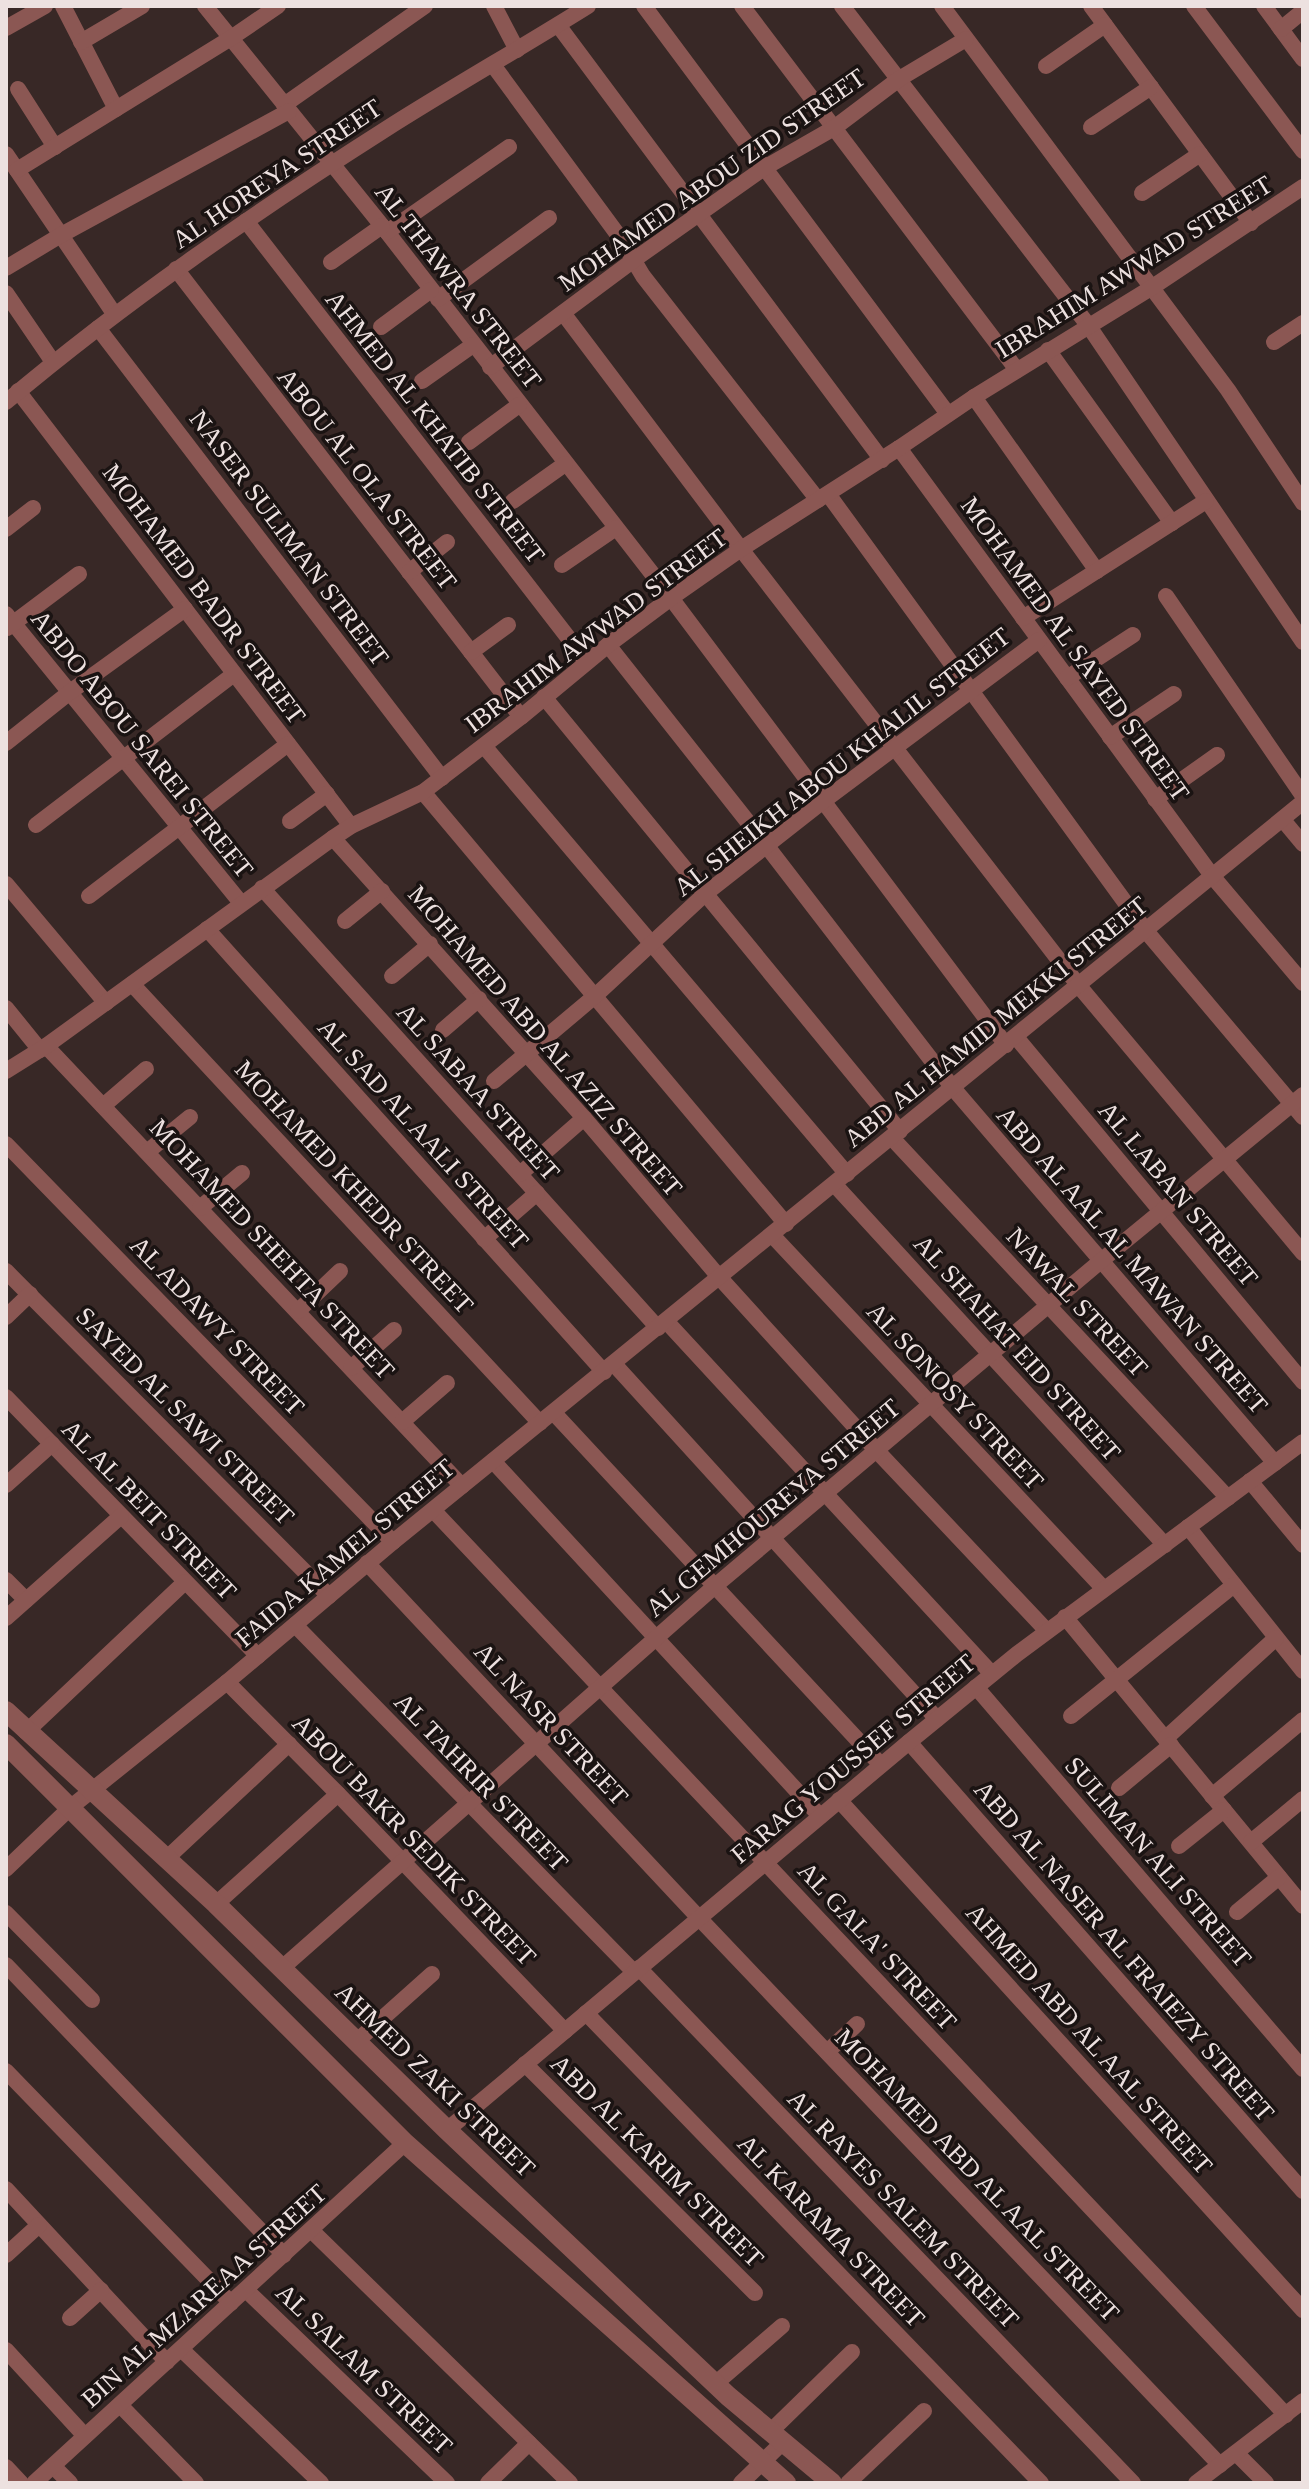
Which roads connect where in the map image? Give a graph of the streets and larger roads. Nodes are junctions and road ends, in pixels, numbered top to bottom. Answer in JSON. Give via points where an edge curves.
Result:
{"nodes":[{"id":1,"x":45,"y":6,"type":"edge"},
{"id":2,"x":63,"y":6,"type":"edge"},
{"id":3,"x":142,"y":6,"type":"edge"},
{"id":4,"x":205,"y":6,"type":"edge"},
{"id":5,"x":278,"y":6,"type":"edge"},
{"id":6,"x":425,"y":6,"type":"edge"},
{"id":7,"x":494,"y":6,"type":"edge"},
{"id":8,"x":588,"y":6,"type":"edge"},
{"id":9,"x":644,"y":6,"type":"edge"},
{"id":10,"x":742,"y":6,"type":"edge"},
{"id":11,"x":842,"y":6,"type":"edge"},
{"id":12,"x":942,"y":6,"type":"edge"},
{"id":13,"x":1091,"y":6,"type":"edge"},
{"id":14,"x":1194,"y":6,"type":"edge"},
{"id":15,"x":1264,"y":6,"type":"edge"},
{"id":16,"x":1303,"y":11,"type":"edge"},
{"id":17,"x":558,"y":25,"type":"junction"},
{"id":18,"x":1105,"y":25,"type":"junction"},
{"id":19,"x":6,"y":28,"type":"edge"},
{"id":20,"x":1281,"y":29,"type":"junction"},
{"id":21,"x":231,"y":38,"type":"junction"},
{"id":22,"x":966,"y":39,"type":"junction"},
{"id":23,"x":81,"y":42,"type":"junction"},
{"id":24,"x":517,"y":50,"type":"junction"},
{"id":25,"x":1303,"y":59,"type":"edge"},
{"id":26,"x":493,"y":65,"type":"junction"},
{"id":27,"x":1046,"y":66,"type":"dead end"},
{"id":28,"x":899,"y":79,"type":"junction"},
{"id":29,"x":1151,"y":87,"type":"junction"},
{"id":30,"x":18,"y":89,"type":"dead end"},
{"id":31,"x":286,"y":108,"type":"junction"},
{"id":32,"x":116,"y":109,"type":"junction"},
{"id":33,"x":1091,"y":127,"type":"dead end"},
{"id":34,"x":834,"y":128,"type":"junction"},
{"id":35,"x":55,"y":147,"type":"junction"},
{"id":36,"x":509,"y":147,"type":"dead end"},
{"id":37,"x":1303,"y":151,"type":"edge"},
{"id":38,"x":6,"y":154,"type":"edge"},
{"id":39,"x":1200,"y":154,"type":"junction"},
{"id":40,"x":332,"y":165,"type":"junction"},
{"id":41,"x":764,"y":168,"type":"junction"},
{"id":42,"x":17,"y":170,"type":"junction"},
{"id":43,"x":1303,"y":187,"type":"edge"},
{"id":44,"x":1142,"y":193,"type":"dead end"},
{"id":45,"x":698,"y":214,"type":"junction"},
{"id":46,"x":549,"y":218,"type":"dead end"},
{"id":47,"x":246,"y":221,"type":"junction"},
{"id":48,"x":1251,"y":223,"type":"junction"},
{"id":49,"x":384,"y":229,"type":"junction"},
{"id":50,"x":61,"y":235,"type":"junction"},
{"id":51,"x":635,"y":259,"type":"junction"},
{"id":52,"x":331,"y":262,"type":"dead end"},
{"id":53,"x":6,"y":268,"type":"edge"},
{"id":54,"x":176,"y":269,"type":"junction"},
{"id":55,"x":1151,"y":288,"type":"junction"},
{"id":56,"x":6,"y":293,"type":"edge"},
{"id":57,"x":434,"y":294,"type":"junction"},
{"id":58,"x":563,"y":313,"type":"junction"},
{"id":59,"x":115,"y":315,"type":"junction"},
{"id":60,"x":1303,"y":323,"type":"edge"},
{"id":61,"x":1088,"y":325,"type":"junction"},
{"id":62,"x":381,"y":327,"type":"dead end"},
{"id":63,"x":98,"y":328,"type":"junction"},
{"id":64,"x":1274,"y":342,"type":"dead end"},
{"id":65,"x":473,"y":345,"type":"junction"},
{"id":66,"x":1048,"y":350,"type":"junction"},
{"id":67,"x":53,"y":362,"type":"junction"},
{"id":68,"x":490,"y":367,"type":"junction"},
{"id":69,"x":1017,"y":370,"type":"junction"},
{"id":70,"x":422,"y":381,"type":"dead end"},
{"id":71,"x":12,"y":396,"type":"edge"},
{"id":72,"x":974,"y":397,"type":"junction"},
{"id":73,"x":519,"y":405,"type":"junction"},
{"id":74,"x":948,"y":414,"type":"junction"},
{"id":75,"x":469,"y":442,"type":"dead end"},
{"id":76,"x":899,"y":448,"type":"junction"},
{"id":77,"x":882,"y":460,"type":"junction"},
{"id":78,"x":565,"y":464,"type":"junction"},
{"id":79,"x":823,"y":497,"type":"junction"},
{"id":80,"x":513,"y":501,"type":"dead end"},
{"id":81,"x":1206,"y":501,"type":"junction"},
{"id":82,"x":1303,"y":503,"type":"edge"},
{"id":83,"x":33,"y":508,"type":"dead end"},
{"id":84,"x":1172,"y":523,"type":"junction"},
{"id":85,"x":616,"y":528,"type":"junction"},
{"id":86,"x":6,"y":529,"type":"edge"},
{"id":87,"x":447,"y":542,"type":"dead end"},
{"id":88,"x":741,"y":549,"type":"junction"},
{"id":89,"x":562,"y":565,"type":"dead end"},
{"id":90,"x":1097,"y":571,"type":"junction"},
{"id":91,"x":409,"y":572,"type":"junction"},
{"id":92,"x":79,"y":574,"type":"dead end"},
{"id":93,"x":1166,"y":596,"type":"dead end"},
{"id":94,"x":671,"y":598,"type":"junction"},
{"id":95,"x":185,"y":609,"type":"junction"},
{"id":96,"x":1023,"y":618,"type":"junction"},
{"id":97,"x":8,"y":622,"type":"edge"},
{"id":98,"x":508,"y":625,"type":"dead end"},
{"id":99,"x":1133,"y":635,"type":"dead end"},
{"id":100,"x":1039,"y":640,"type":"junction"},
{"id":101,"x":1303,"y":642,"type":"edge"},
{"id":102,"x":608,"y":645,"type":"junction"},
{"id":103,"x":471,"y":652,"type":"junction"},
{"id":104,"x":587,"y":662,"type":"junction"},
{"id":105,"x":234,"y":674,"type":"junction"},
{"id":106,"x":1067,"y":678,"type":"junction"},
{"id":107,"x":971,"y":691,"type":"junction"},
{"id":108,"x":70,"y":692,"type":"junction"},
{"id":109,"x":1174,"y":694,"type":"dead end"},
{"id":110,"x":544,"y":697,"type":"junction"},
{"id":111,"x":521,"y":717,"type":"junction"},
{"id":112,"x":1110,"y":737,"type":"junction"},
{"id":113,"x":6,"y":743,"type":"edge"},
{"id":114,"x":288,"y":744,"type":"junction"},
{"id":115,"x":484,"y":746,"type":"junction"},
{"id":116,"x":896,"y":747,"type":"junction"},
{"id":117,"x":1217,"y":755,"type":"dead end"},
{"id":118,"x":123,"y":758,"type":"junction"},
{"id":119,"x":442,"y":778,"type":"junction"},
{"id":120,"x":423,"y":792,"type":"junction"},
{"id":121,"x":327,"y":794,"type":"junction"},
{"id":122,"x":1303,"y":796,"type":"edge"},
{"id":123,"x":1155,"y":799,"type":"junction"},
{"id":124,"x":822,"y":802,"type":"junction"},
{"id":125,"x":1303,"y":802,"type":"edge"},
{"id":126,"x":1283,"y":820,"type":"junction"},
{"id":127,"x":290,"y":821,"type":"dead end"},
{"id":128,"x":36,"y":825,"type":"dead end"},
{"id":129,"x":351,"y":826,"type":"junction"},
{"id":130,"x":179,"y":827,"type":"junction"},
{"id":131,"x":333,"y":838,"type":"junction"},
{"id":132,"x":1303,"y":844,"type":"edge"},
{"id":133,"x":766,"y":845,"type":"junction"},
{"id":134,"x":1213,"y":877,"type":"junction"},
{"id":135,"x":6,"y":884,"type":"edge"},
{"id":136,"x":262,"y":888,"type":"junction"},
{"id":137,"x":382,"y":891,"type":"junction"},
{"id":138,"x":705,"y":894,"type":"junction"},
{"id":139,"x":89,"y":896,"type":"dead end"},
{"id":140,"x":241,"y":903,"type":"junction"},
{"id":141,"x":345,"y":921,"type":"dead end"},
{"id":142,"x":207,"y":929,"type":"junction"},
{"id":143,"x":1146,"y":931,"type":"junction"},
{"id":144,"x":430,"y":944,"type":"junction"},
{"id":145,"x":651,"y":944,"type":"junction"},
{"id":146,"x":392,"y":976,"type":"dead end"},
{"id":147,"x":1303,"y":983,"type":"edge"},
{"id":148,"x":132,"y":984,"type":"junction"},
{"id":149,"x":1079,"y":986,"type":"junction"},
{"id":150,"x":595,"y":996,"type":"junction"},
{"id":151,"x":479,"y":999,"type":"junction"},
{"id":152,"x":106,"y":1003,"type":"junction"},
{"id":153,"x":6,"y":1008,"type":"edge"},
{"id":154,"x":443,"y":1030,"type":"dead end"},
{"id":155,"x":1011,"y":1041,"type":"junction"},
{"id":156,"x":43,"y":1048,"type":"junction"},
{"id":157,"x":527,"y":1053,"type":"junction"},
{"id":158,"x":146,"y":1069,"type":"dead end"},
{"id":159,"x":6,"y":1071,"type":"edge"},
{"id":160,"x":494,"y":1081,"type":"dead end"},
{"id":161,"x":953,"y":1088,"type":"junction"},
{"id":162,"x":1299,"y":1105,"type":"edge"},
{"id":163,"x":103,"y":1106,"type":"junction"},
{"id":164,"x":190,"y":1117,"type":"dead end"},
{"id":165,"x":584,"y":1118,"type":"junction"},
{"id":166,"x":896,"y":1135,"type":"junction"},
{"id":167,"x":6,"y":1144,"type":"edge"},
{"id":168,"x":147,"y":1152,"type":"junction"},
{"id":169,"x":1224,"y":1159,"type":"junction"},
{"id":170,"x":242,"y":1173,"type":"dead end"},
{"id":171,"x":520,"y":1174,"type":"junction"},
{"id":172,"x":841,"y":1179,"type":"junction"},
{"id":173,"x":537,"y":1193,"type":"junction"},
{"id":174,"x":200,"y":1208,"type":"junction"},
{"id":175,"x":1161,"y":1211,"type":"junction"},
{"id":176,"x":786,"y":1224,"type":"junction"},
{"id":177,"x":772,"y":1235,"type":"junction"},
{"id":178,"x":484,"y":1239,"type":"junction"},
{"id":179,"x":1303,"y":1253,"type":"edge"},
{"id":180,"x":1102,"y":1260,"type":"junction"},
{"id":181,"x":6,"y":1271,"type":"edge"},
{"id":182,"x":340,"y":1271,"type":"dead end"},
{"id":183,"x":720,"y":1278,"type":"junction"},
{"id":184,"x":30,"y":1294,"type":"junction"},
{"id":185,"x":1047,"y":1306,"type":"junction"},
{"id":186,"x":298,"y":1311,"type":"junction"},
{"id":187,"x":6,"y":1317,"type":"edge"},
{"id":188,"x":662,"y":1325,"type":"junction"},
{"id":189,"x":394,"y":1330,"type":"dead end"},
{"id":190,"x":990,"y":1354,"type":"junction"},
{"id":191,"x":351,"y":1368,"type":"junction"},
{"id":192,"x":609,"y":1368,"type":"junction"},
{"id":193,"x":1303,"y":1382,"type":"edge"},
{"id":194,"x":447,"y":1383,"type":"dead end"},
{"id":195,"x":6,"y":1397,"type":"edge"},
{"id":196,"x":931,"y":1406,"type":"junction"},
{"id":197,"x":547,"y":1418,"type":"junction"},
{"id":198,"x":402,"y":1422,"type":"junction"},
{"id":199,"x":1303,"y":1442,"type":"edge"},
{"id":200,"x":52,"y":1444,"type":"junction"},
{"id":201,"x":877,"y":1451,"type":"junction"},
{"id":202,"x":493,"y":1461,"type":"junction"},
{"id":203,"x":1275,"y":1463,"type":"junction"},
{"id":204,"x":1250,"y":1481,"type":"junction"},
{"id":205,"x":6,"y":1485,"type":"edge"},
{"id":206,"x":462,"y":1486,"type":"junction"},
{"id":207,"x":825,"y":1494,"type":"junction"},
{"id":208,"x":1228,"y":1498,"type":"junction"},
{"id":209,"x":433,"y":1510,"type":"junction"},
{"id":210,"x":121,"y":1516,"type":"junction"},
{"id":211,"x":1188,"y":1527,"type":"junction"},
{"id":212,"x":772,"y":1539,"type":"junction"},
{"id":213,"x":393,"y":1542,"type":"junction"},
{"id":214,"x":1165,"y":1545,"type":"junction"},
{"id":215,"x":1303,"y":1545,"type":"edge"},
{"id":216,"x":367,"y":1563,"type":"junction"},
{"id":217,"x":6,"y":1580,"type":"edge"},
{"id":218,"x":185,"y":1582,"type":"junction"},
{"id":219,"x":1234,"y":1585,"type":"junction"},
{"id":220,"x":715,"y":1586,"type":"junction"},
{"id":221,"x":1104,"y":1589,"type":"junction"},
{"id":222,"x":329,"y":1596,"type":"junction"},
{"id":223,"x":26,"y":1600,"type":"junction"},
{"id":224,"x":1065,"y":1617,"type":"junction"},
{"id":225,"x":6,"y":1618,"type":"edge"},
{"id":226,"x":295,"y":1625,"type":"junction"},
{"id":227,"x":1047,"y":1631,"type":"junction"},
{"id":228,"x":1276,"y":1638,"type":"junction"},
{"id":229,"x":656,"y":1639,"type":"junction"},
{"id":230,"x":258,"y":1656,"type":"junction"},
{"id":231,"x":1303,"y":1671,"type":"edge"},
{"id":232,"x":992,"y":1674,"type":"junction"},
{"id":233,"x":1117,"y":1679,"type":"junction"},
{"id":234,"x":227,"y":1682,"type":"junction"},
{"id":235,"x":976,"y":1687,"type":"junction"},
{"id":236,"x":601,"y":1688,"type":"junction"},
{"id":237,"x":6,"y":1711,"type":"edge"},
{"id":238,"x":1071,"y":1716,"type":"dead end"},
{"id":239,"x":937,"y":1719,"type":"junction"},
{"id":240,"x":1303,"y":1720,"type":"edge"},
{"id":241,"x":26,"y":1732,"type":"junction"},
{"id":242,"x":909,"y":1742,"type":"junction"},
{"id":243,"x":1168,"y":1742,"type":"junction"},
{"id":244,"x":6,"y":1744,"type":"edge"},
{"id":245,"x":289,"y":1744,"type":"junction"},
{"id":246,"x":537,"y":1744,"type":"junction"},
{"id":247,"x":881,"y":1765,"type":"junction"},
{"id":248,"x":1119,"y":1788,"type":"dead end"},
{"id":249,"x":93,"y":1789,"type":"junction"},
{"id":250,"x":338,"y":1794,"type":"junction"},
{"id":251,"x":1212,"y":1796,"type":"junction"},
{"id":252,"x":1303,"y":1799,"type":"edge"},
{"id":253,"x":839,"y":1800,"type":"junction"},
{"id":254,"x":469,"y":1804,"type":"junction"},
{"id":255,"x":71,"y":1807,"type":"junction"},
{"id":256,"x":1224,"y":1810,"type":"junction"},
{"id":257,"x":820,"y":1816,"type":"junction"},
{"id":258,"x":1251,"y":1842,"type":"junction"},
{"id":259,"x":1179,"y":1846,"type":"dead end"},
{"id":260,"x":166,"y":1859,"type":"junction"},
{"id":261,"x":765,"y":1862,"type":"junction"},
{"id":262,"x":402,"y":1863,"type":"junction"},
{"id":263,"x":6,"y":1869,"type":"edge"},
{"id":264,"x":1279,"y":1877,"type":"junction"},
{"id":265,"x":1302,"y":1903,"type":"edge"},
{"id":266,"x":216,"y":1904,"type":"junction"},
{"id":267,"x":1237,"y":1912,"type":"dead end"},
{"id":268,"x":6,"y":1913,"type":"edge"},
{"id":269,"x":699,"y":1918,"type":"junction"},
{"id":270,"x":6,"y":1965,"type":"edge"},
{"id":271,"x":282,"y":1968,"type":"junction"},
{"id":272,"x":637,"y":1970,"type":"junction"},
{"id":273,"x":432,"y":1974,"type":"dead end"},
{"id":274,"x":92,"y":2000,"type":"dead end"},
{"id":275,"x":586,"y":2013,"type":"junction"},
{"id":276,"x":857,"y":2024,"type":"dead end"},
{"id":277,"x":565,"y":2031,"type":"junction"},
{"id":278,"x":357,"y":2041,"type":"junction"},
{"id":279,"x":827,"y":2052,"type":"junction"},
{"id":280,"x":525,"y":2064,"type":"junction"},
{"id":281,"x":1303,"y":2069,"type":"edge"},
{"id":282,"x":6,"y":2071,"type":"edge"},
{"id":283,"x":447,"y":2130,"type":"junction"},
{"id":284,"x":405,"y":2143,"type":"junction"},
{"id":285,"x":6,"y":2189,"type":"edge"},
{"id":286,"x":1303,"y":2191,"type":"edge"},
{"id":287,"x":39,"y":2225,"type":"junction"},
{"id":288,"x":311,"y":2230,"type":"junction"},
{"id":289,"x":6,"y":2255,"type":"edge"},
{"id":290,"x":284,"y":2255,"type":"junction"},
{"id":291,"x":101,"y":2290,"type":"junction"},
{"id":292,"x":246,"y":2290,"type":"junction"},
{"id":293,"x":755,"y":2293,"type":"dead end"},
{"id":294,"x":231,"y":2303,"type":"junction"},
{"id":295,"x":1303,"y":2310,"type":"edge"},
{"id":296,"x":70,"y":2318,"type":"dead end"},
{"id":297,"x":782,"y":2326,"type":"dead end"},
{"id":298,"x":181,"y":2349,"type":"junction"},
{"id":299,"x":6,"y":2350,"type":"edge"},
{"id":300,"x":852,"y":2352,"type":"dead end"},
{"id":301,"x":167,"y":2362,"type":"junction"},
{"id":302,"x":715,"y":2384,"type":"junction"},
{"id":303,"x":1303,"y":2401,"type":"edge"},
{"id":304,"x":120,"y":2405,"type":"junction"},
{"id":305,"x":924,"y":2411,"type":"dead end"},
{"id":306,"x":1286,"y":2415,"type":"junction"},
{"id":307,"x":85,"y":2436,"type":"junction"},
{"id":308,"x":776,"y":2437,"type":"junction"},
{"id":309,"x":529,"y":2443,"type":"junction"},
{"id":310,"x":1236,"y":2453,"type":"junction"},
{"id":311,"x":763,"y":2463,"type":"junction"},
{"id":312,"x":1220,"y":2465,"type":"junction"},
{"id":313,"x":53,"y":2466,"type":"junction"},
{"id":314,"x":6,"y":2467,"type":"edge"},
{"id":315,"x":21,"y":2483,"type":"edge"},
{"id":316,"x":34,"y":2483,"type":"edge"},
{"id":317,"x":70,"y":2483,"type":"edge"},
{"id":318,"x":196,"y":2483,"type":"edge"},
{"id":319,"x":321,"y":2483,"type":"edge"},
{"id":320,"x":447,"y":2483,"type":"edge"},
{"id":321,"x":488,"y":2483,"type":"edge"},
{"id":322,"x":570,"y":2483,"type":"edge"},
{"id":323,"x":741,"y":2483,"type":"edge"},
{"id":324,"x":786,"y":2483,"type":"edge"},
{"id":325,"x":832,"y":2483,"type":"edge"},
{"id":326,"x":848,"y":2483,"type":"edge"},
{"id":327,"x":1041,"y":2483,"type":"edge"},
{"id":328,"x":1133,"y":2483,"type":"edge"},
{"id":329,"x":1196,"y":2483,"type":"edge"},
{"id":330,"x":1266,"y":2483,"type":"edge"}],
"edges":[{"from":1,"to":19,"type":"street"},
{"from":2,"to":23,"type":"street"},
{"from":3,"to":23,"type":"street"},
{"from":4,"to":21,"type":"street","name":"AL THAWRA STREET"},
{"from":5,"to":21,"type":"street"},
{"from":6,"to":31,"type":"street"},
{"from":7,"to":24,"type":"street"},
{"from":8,"to":17,"type":"street","name":"AL HOREYA STREET"},
{"from":9,"to":41,"type":"street"},
{"from":10,"to":34,"type":"street"},
{"from":11,"to":28,"type":"street"},
{"from":12,"to":22,"type":"street"},
{"from":13,"to":18,"type":"street"},
{"from":14,"to":37,"type":"street"},
{"from":15,"to":20,"type":"street"},
{"from":16,"to":20,"type":"street"},
{"from":17,"to":24,"type":"street","name":"AL HOREYA STREET"},
{"from":17,"to":45,"type":"street"},
{"from":18,"to":27,"type":"street"},
{"from":18,"to":29,"type":"street"},
{"from":20,"to":25,"type":"street"},
{"from":21,"to":31,"type":"street","name":"AL THAWRA STREET"},
{"from":21,"to":32,"type":"street"},
{"from":22,"to":28,"type":"street","name":"MOHAMED ABOU ZID STREET"},
{"from":22,"to":55,"type":"street"},
{"from":23,"to":32,"type":"street"},
{"from":24,"to":26,"type":"street","name":"AL HOREYA STREET"},
{"from":26,"to":40,"type":"street","name":"AL HOREYA STREET"},
{"from":26,"to":51,"type":"street"},
{"from":28,"to":34,"type":"street","name":"MOHAMED ABOU ZID STREET"},
{"from":28,"to":61,"type":"street"},
{"from":29,"to":33,"type":"street"},
{"from":29,"to":39,"type":"street"},
{"from":30,"to":35,"type":"street"},
{"from":31,"to":40,"type":"street","name":"AL THAWRA STREET"},
{"from":31,"to":50,"type":"street"},
{"from":32,"to":35,"type":"street"},
{"from":34,"to":41,"type":"street","name":"MOHAMED ABOU ZID STREET"},
{"from":34,"to":69,"type":"street"},
{"from":35,"to":42,"type":"street"},
{"from":36,"to":49,"type":"street"},
{"from":38,"to":42,"type":"street"},
{"from":39,"to":44,"type":"street"},
{"from":39,"to":48,"type":"street"},
{"from":40,"to":47,"type":"street","name":"AL HOREYA STREET"},
{"from":40,"to":49,"type":"street","name":"AL THAWRA STREET"},
{"from":41,"to":45,"type":"street","name":"MOHAMED ABOU ZID STREET"},
{"from":41,"to":74,"type":"street"},
{"from":42,"to":50,"type":"street"},
{"from":43,"to":48,"type":"street","name":"IBRAHIM AWWAD STREET"},
{"from":45,"to":51,"type":"street","name":"MOHAMED ABOU ZID STREET"},
{"from":45,"to":77,"type":"street"},
{"from":46,"to":57,"type":"street"},
{"from":47,"to":54,"type":"street","name":"AL HOREYA STREET"},
{"from":47,"to":104,"type":"street","name":"AHMED AL KHATIB STREET"},
{"from":48,"to":55,"type":"street","name":"IBRAHIM AWWAD STREET"},
{"from":49,"to":52,"type":"street"},
{"from":49,"to":57,"type":"street","name":"AL THAWRA STREET"},
{"from":50,"to":53,"type":"street"},
{"from":50,"to":59,"type":"street"},
{"from":51,"to":58,"type":"street","name":"MOHAMED ABOU ZID STREET"},
{"from":51,"to":79,"type":"street","via":[[643,276]]},
{"from":54,"to":59,"type":"street","name":"AL HOREYA STREET"},
{"from":54,"to":91,"type":"street","name":"ABOU AL OLA STREET"},
{"from":55,"to":61,"type":"street","name":"IBRAHIM AWWAD STREET"},
{"from":55,"to":82,"type":"street"},
{"from":56,"to":67,"type":"street"},
{"from":57,"to":62,"type":"street"},
{"from":57,"to":65,"type":"street","name":"AL THAWRA STREET"},
{"from":58,"to":68,"type":"street","name":"MOHAMED ABOU ZID STREET"},
{"from":58,"to":88,"type":"street"},
{"from":59,"to":63,"type":"street","name":"AL HOREYA STREET"},
{"from":60,"to":64,"type":"street"},
{"from":61,"to":66,"type":"street","name":"IBRAHIM AWWAD STREET"},
{"from":61,"to":81,"type":"street"},
{"from":63,"to":67,"type":"street","name":"AL HOREYA STREET"},
{"from":63,"to":119,"type":"street","name":"NASER SULIMAN STREET"},
{"from":65,"to":68,"type":"street","name":"AL THAWRA STREET"},
{"from":65,"to":70,"type":"street"},
{"from":66,"to":69,"type":"street","name":"IBRAHIM AWWAD STREET"},
{"from":66,"to":84,"type":"street"},
{"from":67,"to":71,"type":"street","name":"AL HOREYA STREET"},
{"from":68,"to":73,"type":"street","name":"AL THAWRA STREET"},
{"from":69,"to":72,"type":"street","name":"IBRAHIM AWWAD STREET"},
{"from":71,"to":95,"type":"street","name":"MOHAMED BADR STREET"},
{"from":72,"to":74,"type":"street","name":"IBRAHIM AWWAD STREET"},
{"from":72,"to":90,"type":"street"},
{"from":73,"to":75,"type":"street"},
{"from":73,"to":78,"type":"street","name":"AL THAWRA STREET"},
{"from":74,"to":76,"type":"street","name":"IBRAHIM AWWAD STREET"},
{"from":76,"to":77,"type":"street","name":"IBRAHIM AWWAD STREET"},
{"from":76,"to":96,"type":"street","name":"MOHAMED AL SAYED STREET"},
{"from":77,"to":79,"type":"street","name":"IBRAHIM AWWAD STREET"},
{"from":78,"to":80,"type":"street"},
{"from":78,"to":85,"type":"street","name":"AL THAWRA STREET"},
{"from":79,"to":88,"type":"street","name":"IBRAHIM AWWAD STREET"},
{"from":79,"to":107,"type":"street"},
{"from":81,"to":84,"type":"street"},
{"from":81,"to":101,"type":"street"},
{"from":83,"to":86,"type":"street"},
{"from":84,"to":90,"type":"street"},
{"from":85,"to":89,"type":"street"},
{"from":85,"to":94,"type":"street","name":"AL THAWRA STREET"},
{"from":87,"to":91,"type":"street"},
{"from":88,"to":94,"type":"street","name":"IBRAHIM AWWAD STREET"},
{"from":88,"to":116,"type":"street"},
{"from":90,"to":96,"type":"street"},
{"from":91,"to":103,"type":"street","name":"ABOU AL OLA STREET"},
{"from":92,"to":97,"type":"street"},
{"from":93,"to":122,"type":"street"},
{"from":94,"to":102,"type":"street","name":"IBRAHIM AWWAD STREET"},
{"from":94,"to":124,"type":"street","name":"AL THAWRA STREET"},
{"from":95,"to":105,"type":"street","name":"MOHAMED BADR STREET"},
{"from":95,"to":108,"type":"street"},
{"from":96,"to":100,"type":"street","name":"MOHAMED AL SAYED STREET"},
{"from":97,"to":108,"type":"street","name":"ABDO ABOU SAREI STREET"},
{"from":98,"to":103,"type":"street"},
{"from":99,"to":106,"type":"street"},
{"from":100,"to":106,"type":"street","name":"MOHAMED AL SAYED STREET"},
{"from":100,"to":107,"type":"street","name":"AL SHEIKH ABOU KHALIL STREET"},
{"from":102,"to":104,"type":"street","name":"IBRAHIM AWWAD STREET"},
{"from":102,"to":133,"type":"street","name":"ABD AL AAL AL MAWAN STREET"},
{"from":103,"to":111,"type":"street","name":"ABOU AL OLA STREET"},
{"from":104,"to":110,"type":"street","name":"IBRAHIM AWWAD STREET"},
{"from":105,"to":114,"type":"street","name":"MOHAMED BADR STREET"},
{"from":105,"to":118,"type":"street"},
{"from":106,"to":112,"type":"street","name":"MOHAMED AL SAYED STREET"},
{"from":107,"to":116,"type":"street","name":"AL SHEIKH ABOU KHALIL STREET"},
{"from":107,"to":143,"type":"street"},
{"from":108,"to":113,"type":"street"},
{"from":108,"to":118,"type":"street","name":"ABDO ABOU SAREI STREET"},
{"from":109,"to":112,"type":"street"},
{"from":110,"to":111,"type":"street","name":"IBRAHIM AWWAD STREET"},
{"from":110,"to":138,"type":"street","name":"NAWAL STREET"},
{"from":111,"to":115,"type":"street","name":"IBRAHIM AWWAD STREET"},
{"from":112,"to":123,"type":"street","name":"MOHAMED AL SAYED STREET"},
{"from":114,"to":121,"type":"street","name":"MOHAMED BADR STREET"},
{"from":114,"to":130,"type":"street"},
{"from":115,"to":119,"type":"street","name":"IBRAHIM AWWAD STREET"},
{"from":115,"to":145,"type":"street","name":"AL SHAHAT EID STREET"},
{"from":116,"to":124,"type":"street","name":"AL SHEIKH ABOU KHALIL STREET"},
{"from":116,"to":149,"type":"street"},
{"from":117,"to":123,"type":"street"},
{"from":118,"to":128,"type":"street"},
{"from":118,"to":130,"type":"street","name":"ABDO ABOU SAREI STREET"},
{"from":119,"to":120,"type":"street","name":"IBRAHIM AWWAD STREET"},
{"from":120,"to":129,"type":"street","name":"IBRAHIM AWWAD STREET"},
{"from":120,"to":150,"type":"street"},
{"from":121,"to":127,"type":"street"},
{"from":121,"to":129,"type":"street","name":"MOHAMED BADR STREET"},
{"from":123,"to":134,"type":"street","name":"MOHAMED AL SAYED STREET"},
{"from":124,"to":133,"type":"street","name":"AL SHEIKH ABOU KHALIL STREET"},
{"from":124,"to":155,"type":"street","name":"AL LABAN STREET"},
{"from":125,"to":126,"type":"street","name":"ABD AL HAMID MEKKI STREET"},
{"from":126,"to":132,"type":"street"},
{"from":126,"to":134,"type":"street","name":"ABD AL HAMID MEKKI STREET"},
{"from":129,"to":131,"type":"street","name":"IBRAHIM AWWAD STREET"},
{"from":130,"to":139,"type":"street"},
{"from":130,"to":140,"type":"street","name":"ABDO ABOU SAREI STREET"},
{"from":131,"to":136,"type":"street","name":"IBRAHIM AWWAD STREET"},
{"from":131,"to":137,"type":"street","name":"MOHAMED ABD AL AZIZ STREET"},
{"from":133,"to":138,"type":"street","name":"AL SHEIKH ABOU KHALIL STREET"},
{"from":133,"to":161,"type":"street","name":"ABD AL AAL AL MAWAN STREET"},
{"from":134,"to":143,"type":"street","name":"ABD AL HAMID MEKKI STREET"},
{"from":134,"to":147,"type":"street","name":"MOHAMED AL SAYED STREET"},
{"from":135,"to":152,"type":"street"},
{"from":136,"to":140,"type":"street","name":"IBRAHIM AWWAD STREET"},
{"from":136,"to":171,"type":"street","name":"AL SABAA STREET"},
{"from":137,"to":141,"type":"street"},
{"from":137,"to":144,"type":"street","name":"MOHAMED ABD AL AZIZ STREET"},
{"from":138,"to":145,"type":"street","name":"AL SHEIKH ABOU KHALIL STREET"},
{"from":138,"to":166,"type":"street","name":"NAWAL STREET"},
{"from":140,"to":142,"type":"street","name":"IBRAHIM AWWAD STREET"},
{"from":142,"to":148,"type":"street","name":"IBRAHIM AWWAD STREET"},
{"from":142,"to":178,"type":"street","name":"AL SAD AL AALI STREET"},
{"from":143,"to":149,"type":"street","name":"ABD AL HAMID MEKKI STREET"},
{"from":143,"to":162,"type":"street"},
{"from":144,"to":146,"type":"street"},
{"from":144,"to":151,"type":"street","name":"MOHAMED ABD AL AZIZ STREET"},
{"from":145,"to":150,"type":"street","name":"AL SHEIKH ABOU KHALIL STREET"},
{"from":145,"to":172,"type":"street","name":"AL SHAHAT EID STREET"},
{"from":148,"to":152,"type":"street","name":"IBRAHIM AWWAD STREET"},
{"from":148,"to":197,"type":"street","name":"MOHAMED KHEDR STREET"},
{"from":149,"to":155,"type":"street","name":"ABD AL HAMID MEKKI STREET"},
{"from":149,"to":169,"type":"street"},
{"from":150,"to":157,"type":"street","name":"AL SHEIKH ABOU KHALIL STREET"},
{"from":150,"to":176,"type":"street"},
{"from":151,"to":154,"type":"street"},
{"from":151,"to":157,"type":"street","name":"MOHAMED ABD AL AZIZ STREET"},
{"from":152,"to":156,"type":"street","name":"IBRAHIM AWWAD STREET"},
{"from":153,"to":156,"type":"street","name":"MOHAMED SHEHTA STREET"},
{"from":155,"to":161,"type":"street","name":"ABD AL HAMID MEKKI STREET"},
{"from":155,"to":175,"type":"street","name":"AL LABAN STREET"},
{"from":156,"to":159,"type":"street","name":"IBRAHIM AWWAD STREET"},
{"from":156,"to":163,"type":"street","name":"MOHAMED SHEHTA STREET"},
{"from":157,"to":160,"type":"street","name":"AL SHEIKH ABOU KHALIL STREET"},
{"from":157,"to":165,"type":"street","name":"MOHAMED ABD AL AZIZ STREET"},
{"from":158,"to":163,"type":"street"},
{"from":161,"to":166,"type":"street","name":"ABD AL HAMID MEKKI STREET"},
{"from":161,"to":180,"type":"street","name":"ABD AL AAL AL MAWAN STREET"},
{"from":162,"to":169,"type":"street","name":"AL GEMHOUREYA STREET"},
{"from":163,"to":168,"type":"street","name":"MOHAMED SHEHTA STREET"},
{"from":164,"to":168,"type":"street"},
{"from":165,"to":171,"type":"street"},
{"from":165,"to":183,"type":"street","name":"MOHAMED ABD AL AZIZ STREET"},
{"from":166,"to":172,"type":"street","name":"ABD AL HAMID MEKKI STREET"},
{"from":166,"to":185,"type":"street","name":"NAWAL STREET"},
{"from":167,"to":213,"type":"street","name":"AL ADAWY STREET"},
{"from":168,"to":174,"type":"street","name":"MOHAMED SHEHTA STREET"},
{"from":169,"to":175,"type":"street","name":"AL GEMHOUREYA STREET"},
{"from":169,"to":179,"type":"street"},
{"from":170,"to":174,"type":"street"},
{"from":171,"to":173,"type":"street","name":"AL SABAA STREET"},
{"from":172,"to":176,"type":"street","name":"ABD AL HAMID MEKKI STREET"},
{"from":172,"to":190,"type":"street","name":"AL SHAHAT EID STREET"},
{"from":173,"to":178,"type":"street"},
{"from":173,"to":188,"type":"street","name":"AL SABAA STREET"},
{"from":174,"to":186,"type":"street","name":"MOHAMED SHEHTA STREET"},
{"from":175,"to":180,"type":"street","name":"AL GEMHOUREYA STREET"},
{"from":175,"to":193,"type":"street","name":"AL LABAN STREET"},
{"from":176,"to":177,"type":"street","name":"ABD AL HAMID MEKKI STREET"},
{"from":177,"to":183,"type":"street","name":"ABD AL HAMID MEKKI STREET"},
{"from":177,"to":196,"type":"street","name":"AL SONOSY STREET"},
{"from":178,"to":192,"type":"street","name":"AL SAD AL AALI STREET"},
{"from":180,"to":185,"type":"street","name":"AL GEMHOUREYA STREET"},
{"from":180,"to":203,"type":"street","name":"ABD AL AAL AL MAWAN STREET"},
{"from":181,"to":184,"type":"street","name":"SAYED AL SAWI STREET"},
{"from":182,"to":186,"type":"street"},
{"from":183,"to":188,"type":"street","name":"FAIDA KAMEL STREET"},
{"from":183,"to":201,"type":"street","name":"MOHAMED ABD AL AZIZ STREET"},
{"from":184,"to":187,"type":"street"},
{"from":184,"to":222,"type":"street","name":"SAYED AL SAWI STREET"},
{"from":185,"to":190,"type":"street","name":"AL GEMHOUREYA STREET"},
{"from":185,"to":208,"type":"street","name":"NAWAL STREET"},
{"from":186,"to":191,"type":"street","name":"MOHAMED SHEHTA STREET"},
{"from":188,"to":192,"type":"street","name":"FAIDA KAMEL STREET"},
{"from":188,"to":207,"type":"street","name":"AL SABAA STREET"},
{"from":189,"to":191,"type":"street"},
{"from":190,"to":196,"type":"street","name":"AL GEMHOUREYA STREET"},
{"from":190,"to":214,"type":"street","name":"AL SHAHAT EID STREET"},
{"from":191,"to":198,"type":"street","name":"MOHAMED SHEHTA STREET"},
{"from":192,"to":197,"type":"street","name":"FAIDA KAMEL STREET"},
{"from":192,"to":212,"type":"street","name":"AL SAD AL AALI STREET"},
{"from":194,"to":198,"type":"street"},
{"from":195,"to":200,"type":"street","name":"AL AL BEIT STREET"},
{"from":196,"to":201,"type":"street","name":"AL GEMHOUREYA STREET"},
{"from":196,"to":221,"type":"street","name":"AL SONOSY STREET"},
{"from":197,"to":202,"type":"street","name":"FAIDA KAMEL STREET"},
{"from":197,"to":220,"type":"street","name":"MOHAMED KHEDR STREET"},
{"from":198,"to":206,"type":"street","name":"MOHAMED SHEHTA STREET"},
{"from":199,"to":203,"type":"street","name":"FARAG YOUSSEF STREET"},
{"from":200,"to":205,"type":"street"},
{"from":200,"to":210,"type":"street","name":"AL AL BEIT STREET"},
{"from":201,"to":207,"type":"street","name":"AL GEMHOUREYA STREET"},
{"from":201,"to":227,"type":"street","name":"MOHAMED ABD AL AZIZ STREET"},
{"from":202,"to":206,"type":"street","name":"FAIDA KAMEL STREET"},
{"from":202,"to":229,"type":"street"},
{"from":203,"to":204,"type":"street","name":"FARAG YOUSSEF STREET"},
{"from":204,"to":208,"type":"street","name":"FARAG YOUSSEF STREET"},
{"from":204,"to":215,"type":"street"},
{"from":206,"to":209,"type":"street","name":"FAIDA KAMEL STREET"},
{"from":207,"to":212,"type":"street","name":"AL GEMHOUREYA STREET"},
{"from":207,"to":232,"type":"street","name":"AL SABAA STREET"},
{"from":208,"to":211,"type":"street","name":"FARAG YOUSSEF STREET"},
{"from":209,"to":213,"type":"street","name":"FAIDA KAMEL STREET"},
{"from":209,"to":236,"type":"street","name":"AL GALA' STREET"},
{"from":210,"to":218,"type":"street","name":"AL AL BEIT STREET"},
{"from":210,"to":223,"type":"street"},
{"from":211,"to":214,"type":"street","name":"FARAG YOUSSEF STREET"},
{"from":211,"to":219,"type":"street"},
{"from":212,"to":220,"type":"street","name":"AL GEMHOUREYA STREET"},
{"from":212,"to":239,"type":"street","name":"AL SAD AL AALI STREET"},
{"from":213,"to":216,"type":"street","name":"FAIDA KAMEL STREET"},
{"from":214,"to":221,"type":"street","name":"FARAG YOUSSEF STREET"},
{"from":216,"to":222,"type":"street","name":"FAIDA KAMEL STREET"},
{"from":216,"to":246,"type":"street","name":"AL NASR STREET"},
{"from":217,"to":223,"type":"street"},
{"from":218,"to":230,"type":"street","name":"AL AL BEIT STREET"},
{"from":218,"to":241,"type":"street"},
{"from":219,"to":228,"type":"street"},
{"from":219,"to":233,"type":"street"},
{"from":220,"to":229,"type":"street","name":"AL GEMHOUREYA STREET"},
{"from":220,"to":247,"type":"street","name":"MOHAMED KHEDR STREET"},
{"from":221,"to":224,"type":"street","name":"FARAG YOUSSEF STREET"},
{"from":222,"to":226,"type":"street","name":"FAIDA KAMEL STREET"},
{"from":223,"to":225,"type":"street"},
{"from":224,"to":227,"type":"street","name":"FARAG YOUSSEF STREET"},
{"from":224,"to":233,"type":"street"},
{"from":226,"to":230,"type":"street","name":"FAIDA KAMEL STREET"},
{"from":226,"to":254,"type":"street","name":"AL TAHRIR STREET"},
{"from":227,"to":232,"type":"street","name":"FARAG YOUSSEF STREET"},
{"from":228,"to":231,"type":"street"},
{"from":228,"to":243,"type":"street"},
{"from":229,"to":236,"type":"street","name":"AL GEMHOUREYA STREET"},
{"from":229,"to":257,"type":"street"},
{"from":230,"to":234,"type":"street","name":"FAIDA KAMEL STREET"},
{"from":232,"to":235,"type":"street","name":"FARAG YOUSSEF STREET"},
{"from":233,"to":238,"type":"street"},
{"from":233,"to":243,"type":"street"},
{"from":234,"to":245,"type":"street","name":"ABOU BAKR SEDIK STREET"},
{"from":234,"to":249,"type":"street","name":"FAIDA KAMEL STREET"},
{"from":235,"to":239,"type":"street","name":"FARAG YOUSSEF STREET"},
{"from":235,"to":281,"type":"street","name":"SULIMAN ALI STREET"},
{"from":236,"to":246,"type":"street","name":"AL GEMHOUREYA STREET"},
{"from":236,"to":261,"type":"street","name":"AL GALA' STREET"},
{"from":237,"to":241,"type":"street","name":"AHMED ZAKI STREET"},
{"from":239,"to":242,"type":"street","name":"FARAG YOUSSEF STREET"},
{"from":240,"to":251,"type":"street"},
{"from":241,"to":249,"type":"street","name":"AHMED ZAKI STREET"},
{"from":242,"to":247,"type":"street","name":"FARAG YOUSSEF STREET"},
{"from":242,"to":286,"type":"street","name":"ABD AL NASER AL FRAIEZY STREET"},
{"from":243,"to":248,"type":"street"},
{"from":243,"to":251,"type":"street"},
{"from":244,"to":255,"type":"street"},
{"from":245,"to":250,"type":"street","name":"ABOU BAKR SEDIK STREET"},
{"from":245,"to":260,"type":"street"},
{"from":246,"to":254,"type":"street","name":"AL GEMHOUREYA STREET"},
{"from":246,"to":269,"type":"street","name":"AL NASR STREET"},
{"from":247,"to":253,"type":"street","name":"FARAG YOUSSEF STREET"},
{"from":249,"to":255,"type":"street","name":"FAIDA KAMEL STREET"},
{"from":249,"to":260,"type":"street","name":"AHMED ZAKI STREET"},
{"from":250,"to":262,"type":"street","name":"ABOU BAKR SEDIK STREET"},
{"from":250,"to":266,"type":"street"},
{"from":251,"to":256,"type":"street"},
{"from":252,"to":258,"type":"street"},
{"from":253,"to":257,"type":"street","name":"FARAG YOUSSEF STREET"},
{"from":253,"to":295,"type":"street","name":"AHMED ABD AL AAL STREET"},
{"from":254,"to":262,"type":"street","name":"AL GEMHOUREYA STREET"},
{"from":254,"to":272,"type":"street","name":"AL TAHRIR STREET"},
{"from":255,"to":263,"type":"street","name":"FAIDA KAMEL STREET"},
{"from":255,"to":284,"type":"street"},
{"from":256,"to":258,"type":"street"},
{"from":256,"to":259,"type":"street"},
{"from":257,"to":261,"type":"street","name":"FARAG YOUSSEF STREET"},
{"from":258,"to":264,"type":"street"},
{"from":260,"to":266,"type":"street","name":"AHMED ZAKI STREET"},
{"from":261,"to":269,"type":"street","name":"FARAG YOUSSEF STREET"},
{"from":261,"to":306,"type":"street","name":"AL GALA' STREET"},
{"from":262,"to":271,"type":"street","name":"AL GEMHOUREYA STREET"},
{"from":262,"to":277,"type":"street","name":"ABOU BAKR SEDIK STREET"},
{"from":264,"to":265,"type":"street"},
{"from":264,"to":267,"type":"street"},
{"from":266,"to":271,"type":"street","name":"AHMED ZAKI STREET"},
{"from":268,"to":274,"type":"street"},
{"from":269,"to":272,"type":"street","name":"FARAG YOUSSEF STREET"},
{"from":269,"to":279,"type":"street","name":"MOHAMED ABD AL AAL STREET"},
{"from":270,"to":290,"type":"street"},
{"from":271,"to":278,"type":"street","name":"AHMED ZAKI STREET"},
{"from":272,"to":275,"type":"street","name":"FARAG YOUSSEF STREET"},
{"from":272,"to":328,"type":"street","name":"AL RAYES SALEM STREET"},
{"from":273,"to":278,"type":"street"},
{"from":275,"to":277,"type":"street","name":"FARAG YOUSSEF STREET"},
{"from":275,"to":327,"type":"street","name":"AL KARAMA STREET"},
{"from":276,"to":279,"type":"street"},
{"from":277,"to":280,"type":"street","name":"FARAG YOUSSEF STREET"},
{"from":278,"to":283,"type":"street","name":"AHMED ZAKI STREET"},
{"from":279,"to":312,"type":"street","name":"MOHAMED ABD AL AAL STREET"},
{"from":280,"to":283,"type":"street","name":"FARAG YOUSSEF STREET"},
{"from":280,"to":293,"type":"street","name":"ABD AL KARIM STREET"},
{"from":282,"to":294,"type":"street"},
{"from":283,"to":302,"type":"street","name":"AHMED ZAKI STREET"},
{"from":284,"to":288,"type":"street","name":"BIN AL MZAREAA STREET"},
{"from":284,"to":311,"type":"street"},
{"from":285,"to":287,"type":"street"},
{"from":287,"to":289,"type":"street"},
{"from":287,"to":291,"type":"street"},
{"from":288,"to":290,"type":"street","name":"BIN AL MZAREAA STREET"},
{"from":288,"to":309,"type":"street"},
{"from":290,"to":292,"type":"street","name":"BIN AL MZAREAA STREET"},
{"from":291,"to":296,"type":"street"},
{"from":291,"to":301,"type":"street"},
{"from":292,"to":294,"type":"street","name":"BIN AL MZAREAA STREET"},
{"from":292,"to":320,"type":"street","name":"AL SALAM STREET"},
{"from":294,"to":298,"type":"street","name":"BIN AL MZAREAA STREET"},
{"from":297,"to":302,"type":"street"},
{"from":298,"to":301,"type":"street","name":"BIN AL MZAREAA STREET"},
{"from":298,"to":319,"type":"street"},
{"from":299,"to":307,"type":"street"},
{"from":300,"to":308,"type":"street"},
{"from":301,"to":304,"type":"street","name":"BIN AL MZAREAA STREET"},
{"from":302,"to":308,"type":"street","name":"AHMED ZAKI STREET"},
{"from":303,"to":306,"type":"street"},
{"from":304,"to":307,"type":"street","name":"BIN AL MZAREAA STREET"},
{"from":304,"to":318,"type":"street"},
{"from":305,"to":326,"type":"street"},
{"from":306,"to":310,"type":"street"},
{"from":307,"to":313,"type":"street","name":"BIN AL MZAREAA STREET"},
{"from":308,"to":311,"type":"street"},
{"from":308,"to":325,"type":"street","name":"AHMED ZAKI STREET"},
{"from":309,"to":321,"type":"street"},
{"from":309,"to":322,"type":"street"},
{"from":310,"to":312,"type":"street"},
{"from":310,"to":330,"type":"street"},
{"from":311,"to":323,"type":"street"},
{"from":311,"to":324,"type":"street"},
{"from":312,"to":329,"type":"street"},
{"from":313,"to":316,"type":"street","name":"BIN AL MZAREAA STREET"},
{"from":313,"to":317,"type":"street"},
{"from":314,"to":315,"type":"street"}]}
